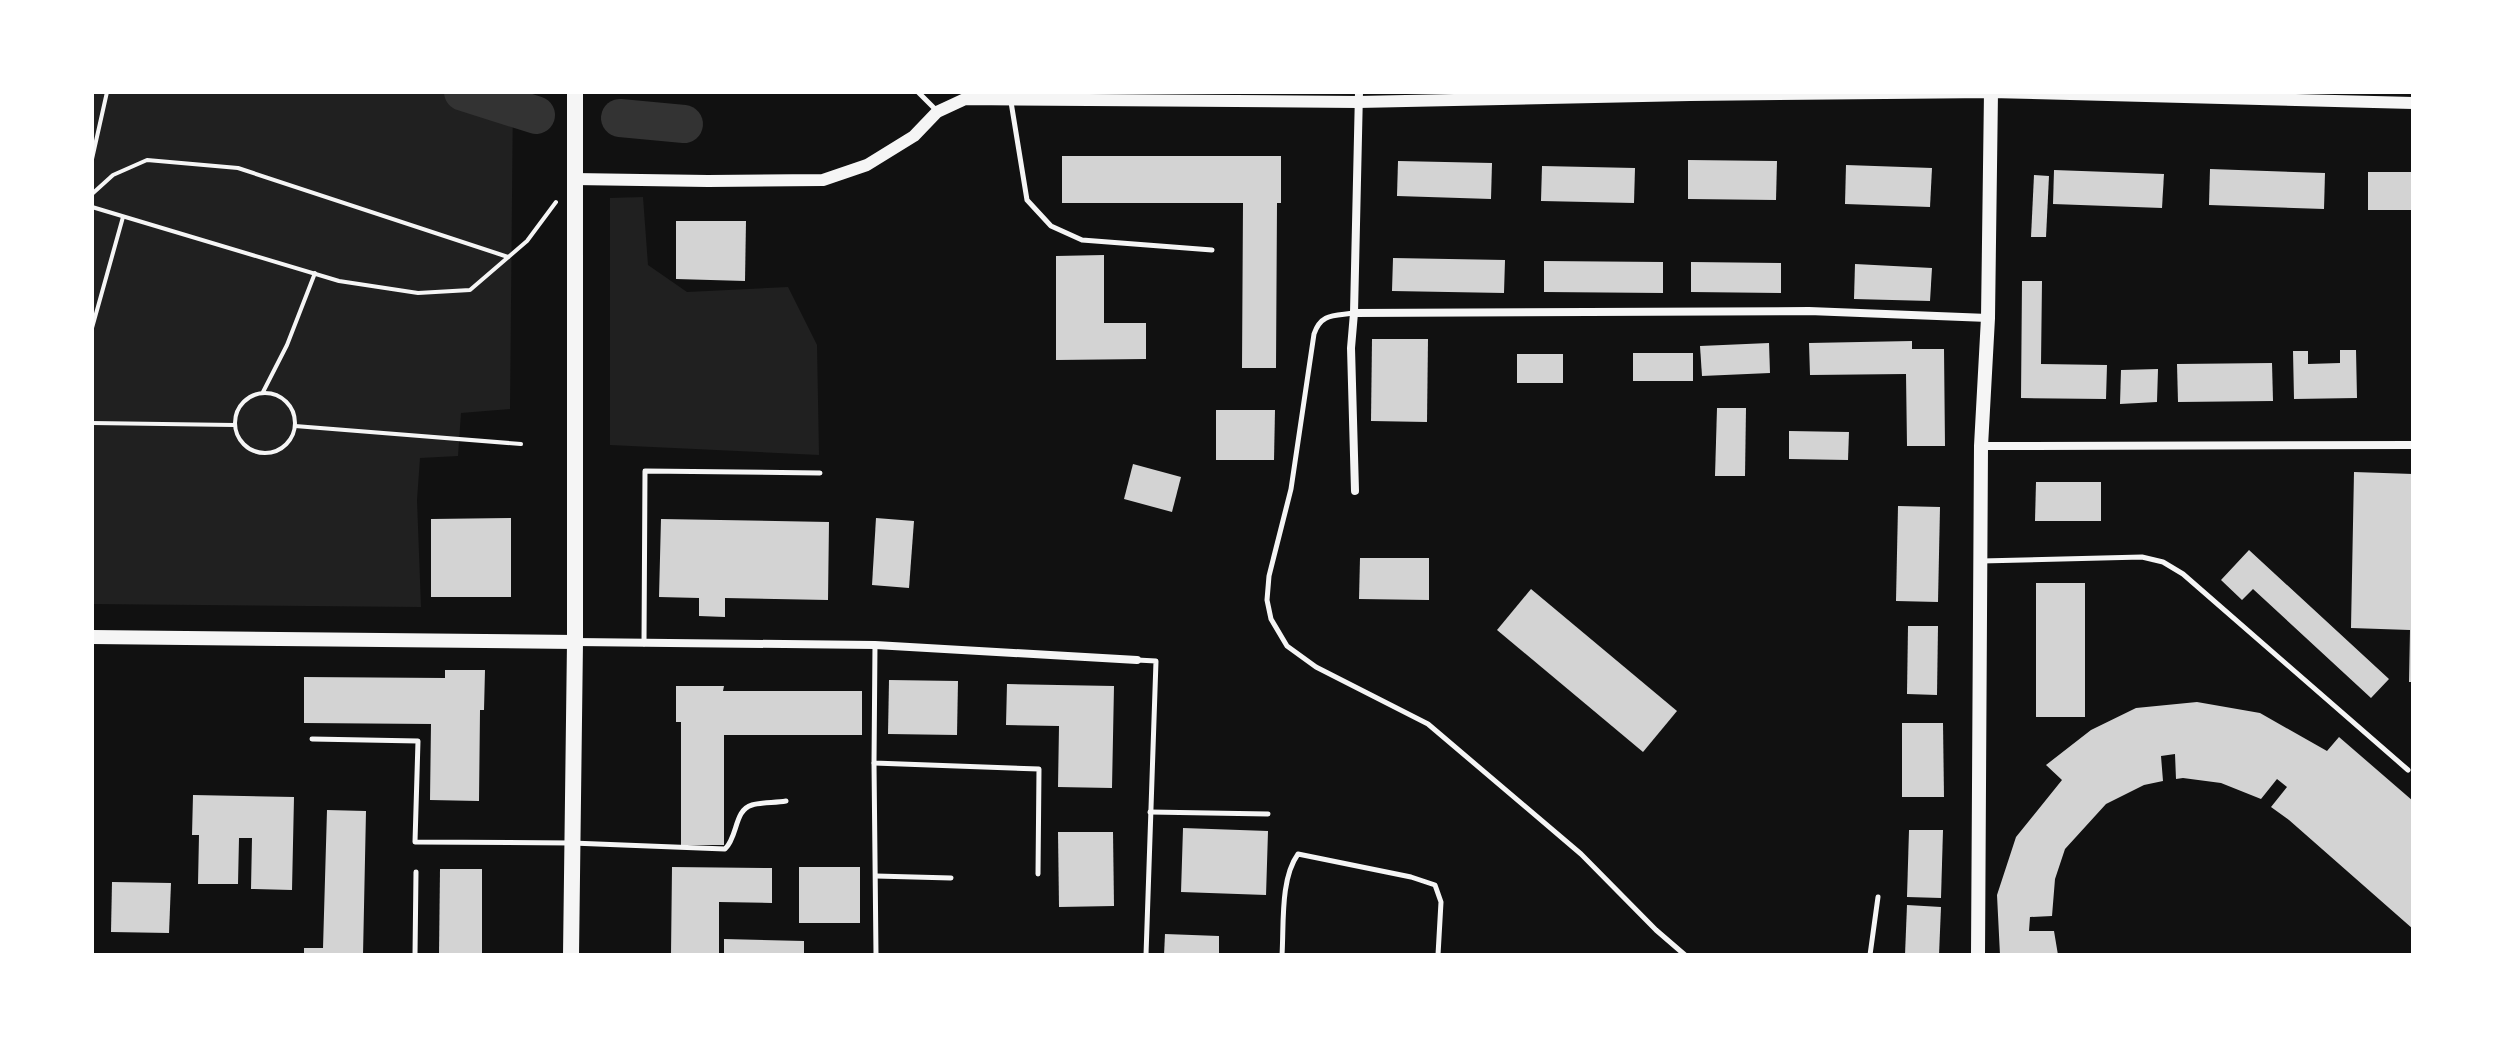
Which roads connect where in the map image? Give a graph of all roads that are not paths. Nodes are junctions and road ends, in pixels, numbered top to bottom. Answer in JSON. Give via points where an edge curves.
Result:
{"nodes":[{"id":1,"x":575,"y":92,"type":"edge"},
{"id":2,"x":918,"y":92,"type":"edge"},
{"id":3,"x":1991,"y":92,"type":"edge"},
{"id":4,"x":1690,"y":93,"type":"edge"},
{"id":5,"x":964,"y":95,"type":"edge"},
{"id":6,"x":1051,"y":96,"type":"edge"},
{"id":7,"x":1358,"y":97,"type":"edge"},
{"id":8,"x":1011,"y":101,"type":"junction"},
{"id":9,"x":2413,"y":103,"type":"edge"},
{"id":10,"x":937,"y":112,"type":"junction"},
{"id":11,"x":574,"y":179,"type":"junction"},
{"id":12,"x":1212,"y":250,"type":"dead end"},
{"id":13,"x":1354,"y":313,"type":"junction"},
{"id":14,"x":1988,"y":318,"type":"junction"},
{"id":15,"x":2413,"y":445,"type":"edge"},
{"id":16,"x":1981,"y":446,"type":"junction"},
{"id":17,"x":820,"y":473,"type":"dead end"},
{"id":18,"x":1355,"y":491,"type":"dead end"},
{"id":19,"x":1980,"y":561,"type":"junction"},
{"id":20,"x":92,"y":637,"type":"edge"},
{"id":21,"x":575,"y":642,"type":"junction"},
{"id":22,"x":644,"y":644,"type":"junction"},
{"id":23,"x":875,"y":645,"type":"junction"},
{"id":24,"x":1137,"y":660,"type":"joint"},
{"id":25,"x":312,"y":739,"type":"dead end"},
{"id":26,"x":874,"y":763,"type":"junction"},
{"id":27,"x":2408,"y":770,"type":"dead end"},
{"id":28,"x":786,"y":801,"type":"dead end"},
{"id":29,"x":1150,"y":812,"type":"junction"},
{"id":30,"x":1268,"y":814,"type":"dead end"},
{"id":31,"x":572,"y":843,"type":"junction"},
{"id":32,"x":416,"y":872,"type":"dead end"},
{"id":33,"x":1038,"y":874,"type":"dead end"},
{"id":34,"x":876,"y":876,"type":"junction"},
{"id":35,"x":951,"y":878,"type":"dead end"},
{"id":36,"x":1878,"y":897,"type":"dead end"},
{"id":37,"x":415,"y":955,"type":"edge"},
{"id":38,"x":571,"y":955,"type":"edge"},
{"id":39,"x":876,"y":955,"type":"edge"},
{"id":40,"x":1146,"y":955,"type":"edge"},
{"id":41,"x":1282,"y":955,"type":"edge"},
{"id":42,"x":1438,"y":955,"type":"edge"},
{"id":43,"x":1685,"y":955,"type":"edge"},
{"id":44,"x":1870,"y":955,"type":"edge"},
{"id":45,"x":1978,"y":955,"type":"edge"}],
"edges":[{"from":1,"to":11,"type":"main road"},
{"from":2,"to":10,"type":"lane"},
{"from":3,"to":4,"type":"street"},
{"from":3,"to":9,"type":"street"},
{"from":3,"to":14,"type":"main road"},
{"from":4,"to":7,"type":"street"},
{"from":5,"to":8,"type":"street"},
{"from":5,"to":10,"type":"street"},
{"from":6,"to":7,"type":"street"},
{"from":6,"to":8,"type":"street"},
{"from":7,"to":13,"type":"street"},
{"from":8,"to":12,"type":"lane","via":[[1027,200],[1051,226],[1082,240]]},
{"from":10,"to":11,"type":"street","via":[[914,136],[867,165],[823,180]]},
{"from":11,"to":21,"type":"main road"},
{"from":13,"to":14,"type":"street","via":[[1809,311]]},
{"from":13,"to":18,"type":"street"},
{"from":13,"to":43,"type":"lane","via":[[1325,317],[1314,334],[1291,489],[1269,576],[1271,619],[1287,646],[1316,667],[1428,724],[1581,854]]},
{"from":14,"to":16,"type":"main road"},
{"from":15,"to":16,"type":"street"},
{"from":16,"to":19,"type":"main road"},
{"from":17,"to":22,"type":"lane","via":[[645,471]]},
{"from":19,"to":27,"type":"lane","via":[[2142,557],[2163,562]]},
{"from":19,"to":45,"type":"main road"},
{"from":20,"to":21,"type":"main road"},
{"from":21,"to":22,"type":"street"},
{"from":21,"to":31,"type":"main road"},
{"from":22,"to":23,"type":"street"},
{"from":23,"to":24,"type":"street"},
{"from":23,"to":26,"type":"lane"},
{"from":24,"to":29,"type":"lane","via":[[1156,661]]},
{"from":25,"to":31,"type":"lane","via":[[418,741],[415,842]]},
{"from":26,"to":33,"type":"lane","via":[[1039,769]]},
{"from":26,"to":34,"type":"lane"},
{"from":28,"to":31,"type":"lane","via":[[742,811],[725,849]]},
{"from":29,"to":30,"type":"lane"},
{"from":29,"to":40,"type":"lane"},
{"from":31,"to":38,"type":"main road"},
{"from":32,"to":37,"type":"lane"},
{"from":34,"to":35,"type":"lane"},
{"from":34,"to":39,"type":"lane"},
{"from":36,"to":44,"type":"lane"},
{"from":41,"to":42,"type":"lane","via":[[1287,876],[1298,854],[1435,885],[1441,902]]}]}
